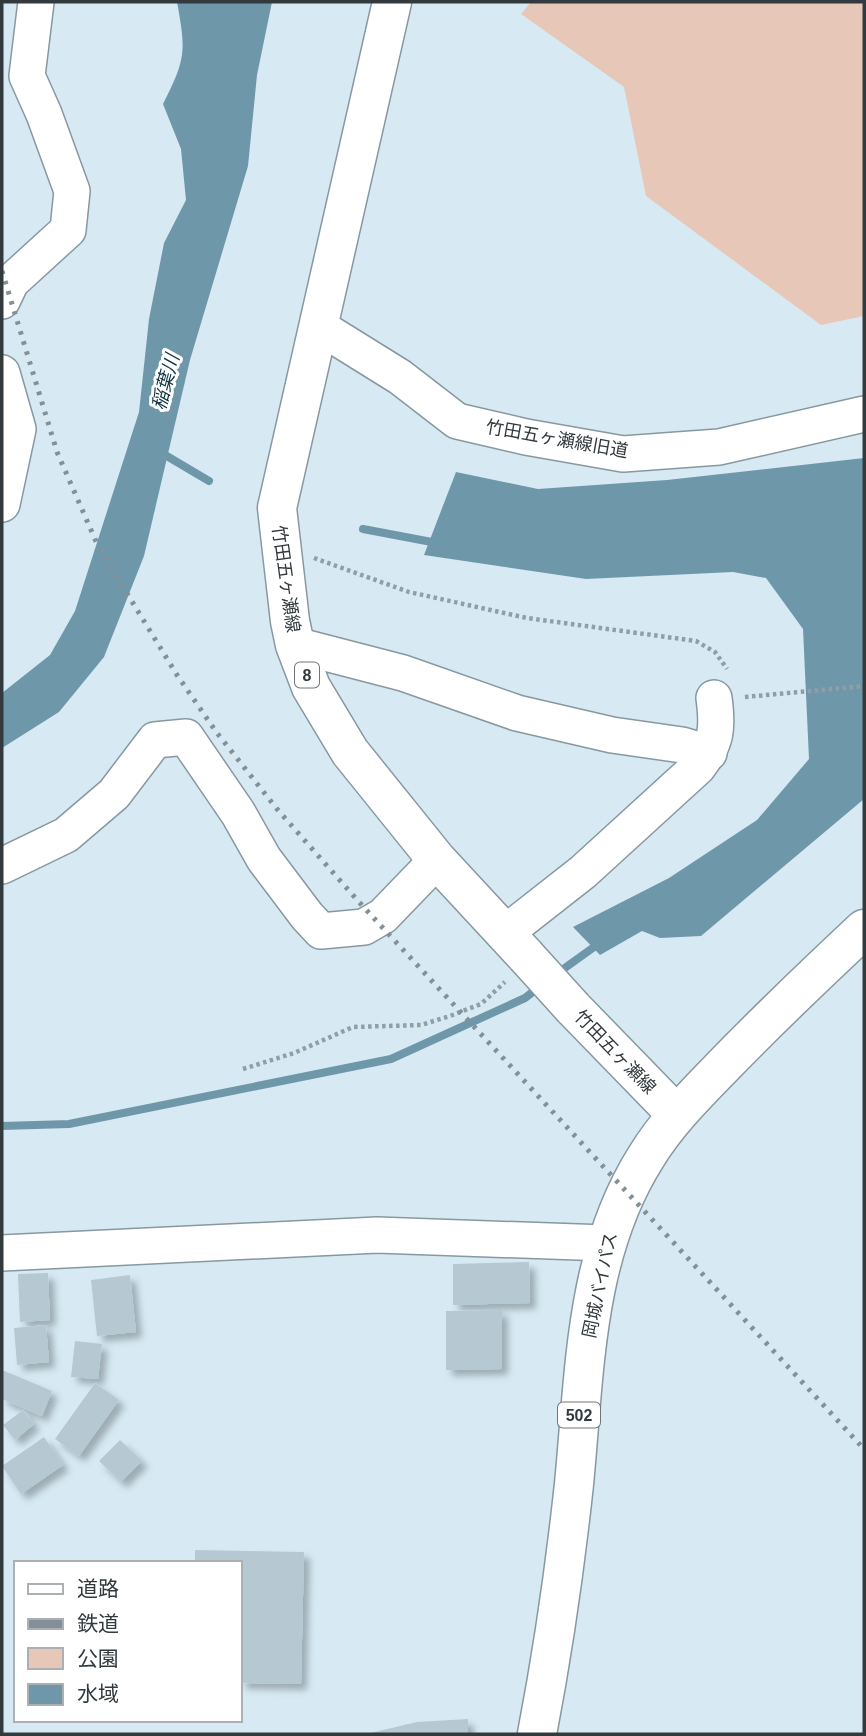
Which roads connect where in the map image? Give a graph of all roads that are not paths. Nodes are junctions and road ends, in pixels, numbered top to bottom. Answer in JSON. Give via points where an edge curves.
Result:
{"nodes":[{"id":1,"x":36,"y":2,"type":"edge"},
{"id":2,"x":392,"y":2,"type":"edge"},
{"id":3,"x":2,"y":300,"type":"edge"},
{"id":4,"x":318,"y":326,"type":"junction"},
{"id":5,"x":2,"y":373,"type":"edge"},
{"id":6,"x":864,"y":414,"type":"edge"},
{"id":7,"x":2,"y":504,"type":"edge"},
{"id":8,"x":295,"y":645,"type":"junction"},
{"id":9,"x":727,"y":690,"type":"road end"},
{"id":10,"x":709,"y":753,"type":"junction"},
{"id":11,"x":437,"y":860,"type":"junction"},
{"id":12,"x":2,"y":866,"type":"edge"},
{"id":13,"x":864,"y":929,"type":"edge"},
{"id":14,"x":514,"y":955,"type":"junction"},
{"id":15,"x":676,"y":1114,"type":"junction"},
{"id":16,"x":606,"y":1243,"type":"junction"},
{"id":17,"x":2,"y":1253,"type":"edge"},
{"id":18,"x":537,"y":1734,"type":"edge"}],
"edges":[{"from":1,"to":3,"type":"street","via":[[27,76],[72,191],[68,230],[10,282]]},
{"from":2,"to":4,"type":"main road","name":"竹田五ヶ瀬線","number":"8"},
{"from":4,"to":6,"type":"street","name":"竹田五ヶ瀬線旧道","via":[[400,377],[457,421],[623,454],[719,447]]},
{"from":4,"to":8,"type":"main road","name":"竹田五ヶ瀬線","number":"8","via":[[277,508]]},
{"from":5,"to":7,"type":"street","via":[[18,429]]},
{"from":8,"to":10,"type":"street","via":[[403,673],[517,713]]},
{"from":8,"to":11,"type":"main road","name":"竹田五ヶ瀬線","number":"8","via":[[312,687],[350,752]]},
{"from":9,"to":10,"type":"street"},
{"from":10,"to":14,"type":"street","via":[[583,872]]},
{"from":11,"to":12,"type":"street","via":[[383,915],[364,927],[321,931],[264,859],[186,737],[155,740],[114,794],[66,835]]},
{"from":11,"to":14,"type":"main road","name":"竹田五ヶ瀬線","number":"8"},
{"from":13,"to":15,"type":"main road","name":"岡城バイパス","number":"502"},
{"from":14,"to":15,"type":"main road","name":"竹田五ヶ瀬線","number":"8","bridge":true,"via":[[573,1008]]},
{"from":15,"to":16,"type":"main road","name":"岡城バイパス","number":"502","via":[[629,1188]]},
{"from":16,"to":17,"type":"street","via":[[377,1235]]},
{"from":16,"to":18,"type":"main road","name":"岡城バイパス","number":"502","via":[[590,1317],[555,1640]]}]}
